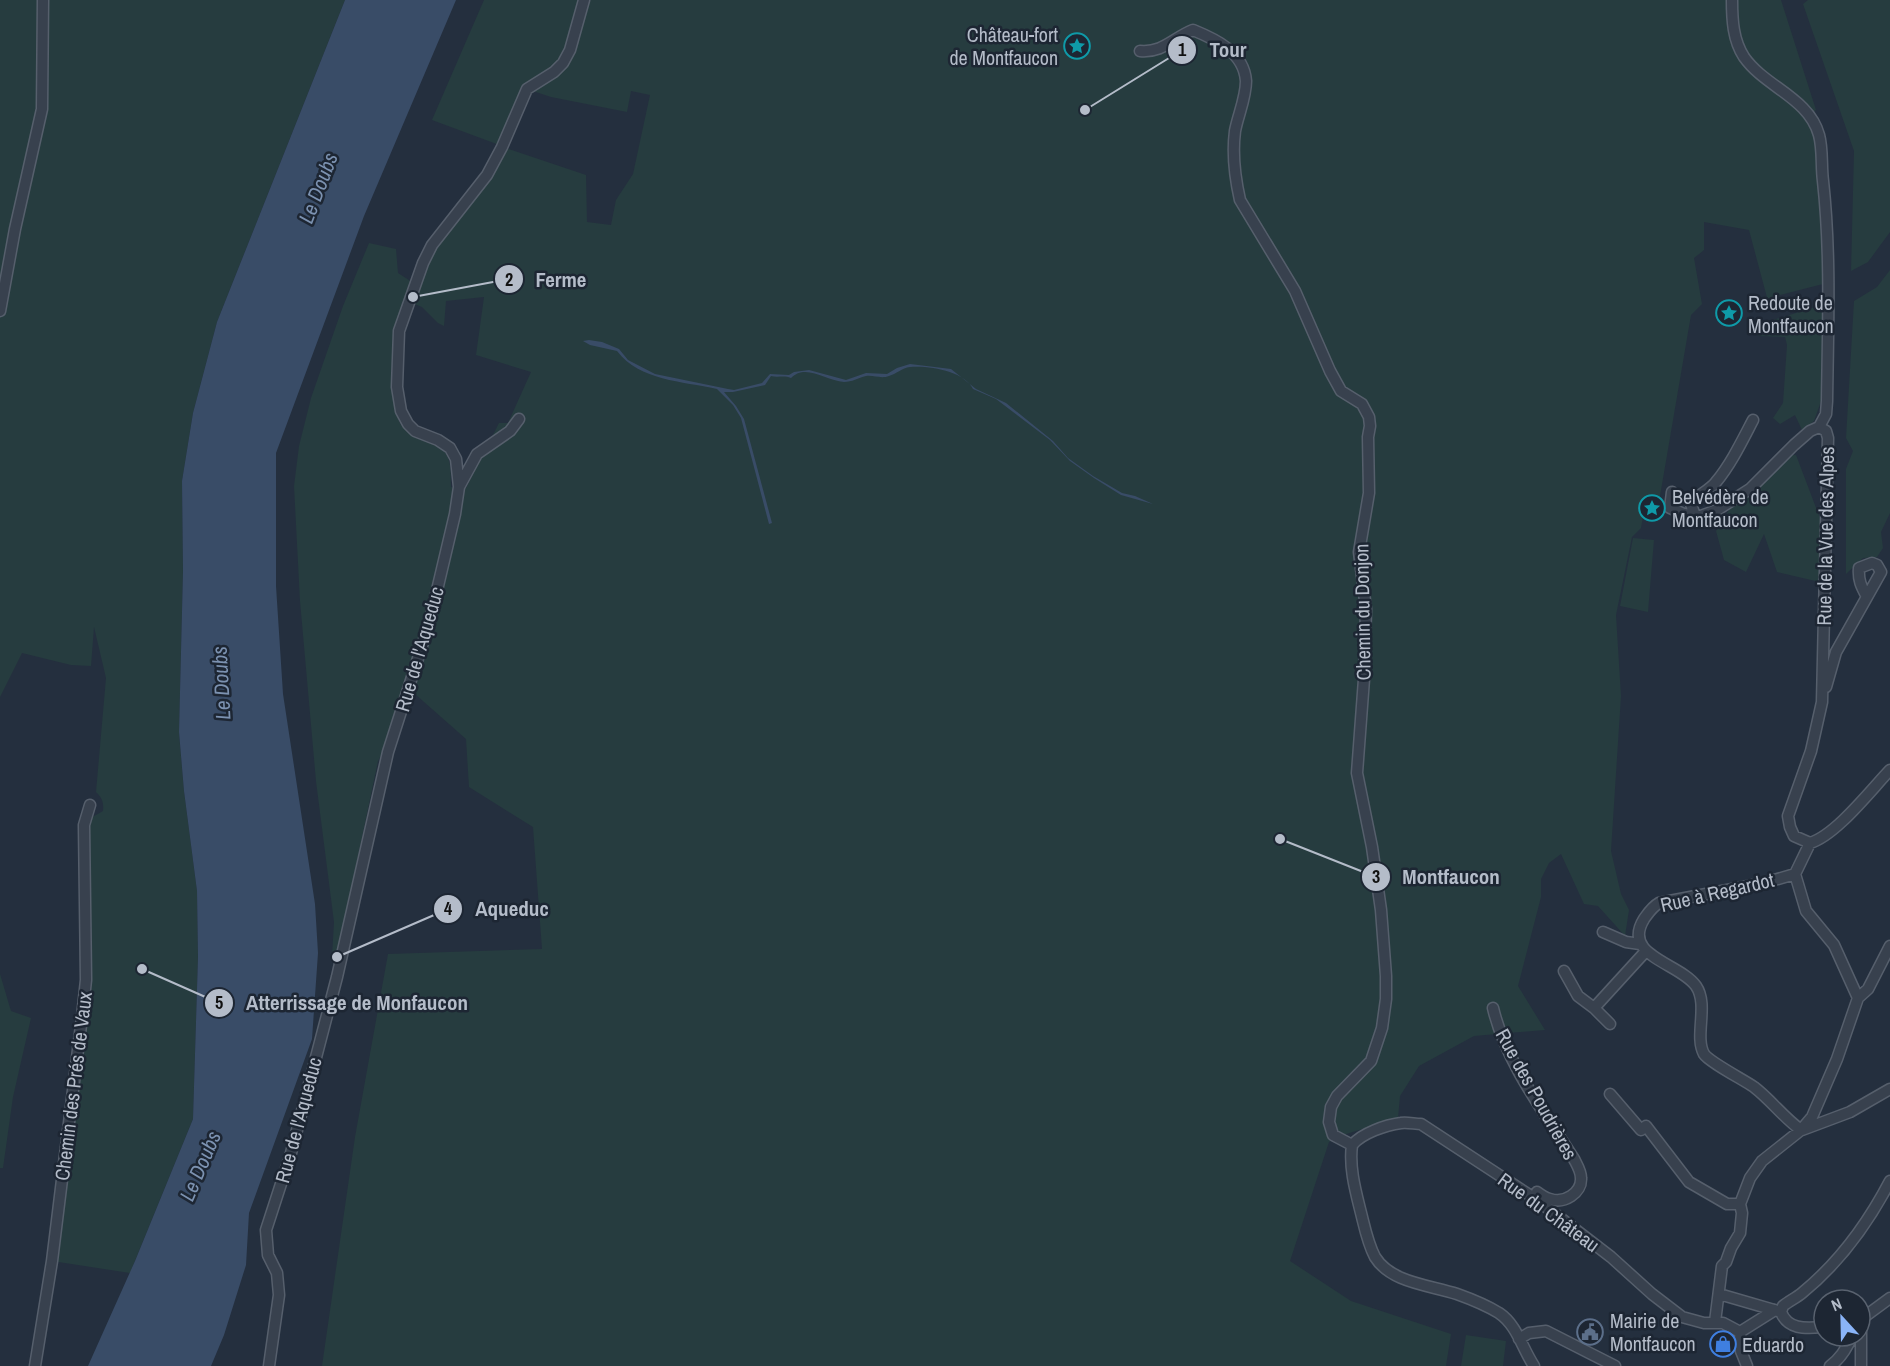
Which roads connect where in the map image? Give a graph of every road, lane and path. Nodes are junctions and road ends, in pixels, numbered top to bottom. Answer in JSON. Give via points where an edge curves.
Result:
{"nodes":[{"id":1,"x":43,"y":0,"type":"edge"},
{"id":2,"x":584,"y":0,"type":"edge"},
{"id":3,"x":1732,"y":0,"type":"edge"},
{"id":4,"x":1140,"y":51,"type":"dead end"},
{"id":5,"x":0,"y":311,"type":"edge"},
{"id":6,"x":519,"y":419,"type":"dead end"},
{"id":7,"x":1752,"y":420,"type":"dead end"},
{"id":8,"x":1819,"y":427,"type":"junction"},
{"id":9,"x":459,"y":487,"type":"junction"},
{"id":10,"x":1672,"y":492,"type":"dead end"},
{"id":11,"x":1698,"y":517,"type":"junction"},
{"id":12,"x":1867,"y":597,"type":"dead end"},
{"id":13,"x":1822,"y":702,"type":"junction"},
{"id":14,"x":1890,"y":770,"type":"edge"},
{"id":15,"x":90,"y":805,"type":"dead end"},
{"id":16,"x":1810,"y":843,"type":"junction"},
{"id":17,"x":1795,"y":874,"type":"junction"},
{"id":18,"x":1603,"y":932,"type":"dead end"},
{"id":19,"x":1890,"y":946,"type":"edge"},
{"id":20,"x":1643,"y":947,"type":"junction"},
{"id":21,"x":1564,"y":971,"type":"dead end"},
{"id":22,"x":1858,"y":998,"type":"junction"},
{"id":23,"x":1493,"y":1008,"type":"dead end"},
{"id":24,"x":1594,"y":1008,"type":"junction"},
{"id":25,"x":1610,"y":1024,"type":"dead end"},
{"id":26,"x":1890,"y":1089,"type":"edge"},
{"id":27,"x":1610,"y":1094,"type":"dead end"},
{"id":28,"x":1802,"y":1130,"type":"junction"},
{"id":29,"x":1352,"y":1145,"type":"junction"},
{"id":30,"x":1492,"y":1170,"type":"junction"},
{"id":31,"x":1890,"y":1181,"type":"edge"},
{"id":32,"x":1740,"y":1204,"type":"junction"},
{"id":33,"x":1719,"y":1294,"type":"junction"},
{"id":34,"x":1890,"y":1298,"type":"edge"},
{"id":35,"x":1778,"y":1311,"type":"junction"},
{"id":36,"x":1872,"y":1312,"type":"edge"},
{"id":37,"x":1715,"y":1322,"type":"junction"},
{"id":38,"x":1812,"y":1328,"type":"edge"},
{"id":39,"x":1740,"y":1332,"type":"junction"},
{"id":40,"x":1520,"y":1339,"type":"junction"},
{"id":41,"x":1847,"y":1348,"type":"edge"},
{"id":42,"x":1861,"y":1348,"type":"edge"},
{"id":43,"x":34,"y":1366,"type":"edge"},
{"id":44,"x":269,"y":1366,"type":"edge"},
{"id":45,"x":1533,"y":1366,"type":"edge"},
{"id":46,"x":1615,"y":1366,"type":"edge"},
{"id":47,"x":1747,"y":1366,"type":"edge"},
{"id":48,"x":1830,"y":1366,"type":"edge"},
{"id":49,"x":1861,"y":1366,"type":"edge"}],
"edges":[{"from":1,"to":5,"type":"street","via":[[42,109]]},
{"from":2,"to":9,"type":"street","name":"Rue de l'Aqueduc","via":[[563,63],[527,89],[487,175],[432,245],[399,331],[397,387],[401,411],[415,431],[450,448],[456,459]]},
{"from":3,"to":8,"type":"street","via":[[1732,23],[1744,57],[1809,115],[1819,135],[1828,240],[1827,401]]},
{"from":4,"to":29,"type":"street","name":"Chemin du Donjon","via":[[1157,51],[1192,30],[1225,45],[1239,61],[1246,81],[1235,132],[1240,200],[1294,291],[1341,391],[1362,404],[1369,417],[1369,493],[1359,552],[1366,609],[1358,773],[1373,857],[1386,999],[1371,1061],[1331,1107],[1329,1122],[1333,1135]]},
{"from":6,"to":9,"type":"street","via":[[510,431],[477,454]]},
{"from":7,"to":11,"type":"street","via":[[1721,476],[1691,504]]},
{"from":8,"to":11,"type":"street","name":"Rue de la Vue des Alpes","via":[[1810,431],[1750,489]]},
{"from":8,"to":13,"type":"street","name":"Rue de la Vue des Alpes","via":[[1828,438]]},
{"from":9,"to":44,"type":"street","name":"Rue de l'Aqueduc","via":[[429,624],[388,752],[337,977],[291,1153],[266,1230],[279,1295]]},
{"from":10,"to":11,"type":"street","via":[[1670,508]]},
{"from":12,"to":13,"type":"street","name":"Rue de la Vue des Alpes","via":[[1836,652]]},
{"from":13,"to":16,"type":"street","name":"Rue de la Vue des Alpes","via":[[1811,751],[1788,816],[1794,836]]},
{"from":14,"to":16,"type":"street","via":[[1837,826]]},
{"from":15,"to":43,"type":"street","name":"Chemin des Prés de Vaux","via":[[84,825],[86,980],[52,1261]]},
{"from":16,"to":17,"type":"street"},
{"from":17,"to":20,"type":"street","name":"Rue à Regardot","via":[[1659,903],[1639,927]]},
{"from":17,"to":22,"type":"street","via":[[1806,911],[1834,945]]},
{"from":18,"to":20,"type":"street"},
{"from":19,"to":22,"type":"street","via":[[1868,989]]},
{"from":20,"to":24,"type":"street"},
{"from":20,"to":28,"type":"street","via":[[1696,986],[1705,1055],[1755,1088]]},
{"from":21,"to":24,"type":"street","via":[[1578,996]]},
{"from":22,"to":28,"type":"street","via":[[1837,1059],[1812,1117]]},
{"from":23,"to":30,"type":"street","name":"Rue des Poudrières","via":[[1511,1056],[1574,1159],[1581,1181],[1577,1192],[1558,1201],[1500,1170]]},
{"from":24,"to":25,"type":"street"},
{"from":26,"to":28,"type":"street","via":[[1850,1112]]},
{"from":27,"to":32,"type":"street","via":[[1641,1130],[1646,1126],[1689,1182],[1727,1204]]},
{"from":28,"to":32,"type":"street","via":[[1762,1161]]},
{"from":29,"to":30,"type":"street","name":"Rue du Château","via":[[1381,1129],[1402,1123],[1421,1124]]},
{"from":29,"to":40,"type":"street","via":[[1354,1185],[1365,1230],[1380,1263],[1408,1281],[1456,1294],[1500,1314]]},
{"from":30,"to":37,"type":"street","name":"Rue du Château","via":[[1551,1210],[1682,1317]]},
{"from":31,"to":35,"type":"street","via":[[1864,1227],[1844,1252]]},
{"from":32,"to":33,"type":"street","via":[[1740,1233],[1722,1266]]},
{"from":33,"to":35,"type":"street"},
{"from":33,"to":37,"type":"street"},
{"from":34,"to":36,"type":"street"},
{"from":35,"to":38,"type":"street","via":[[1791,1325]]},
{"from":35,"to":39,"type":"street"},
{"from":37,"to":39,"type":"street","name":"Rue du Château"},
{"from":39,"to":47,"type":"street"},
{"from":40,"to":45,"type":"street"},
{"from":40,"to":46,"type":"street","via":[[1529,1333],[1546,1331]]},
{"from":41,"to":48,"type":"street"},
{"from":42,"to":49,"type":"street"}]}
